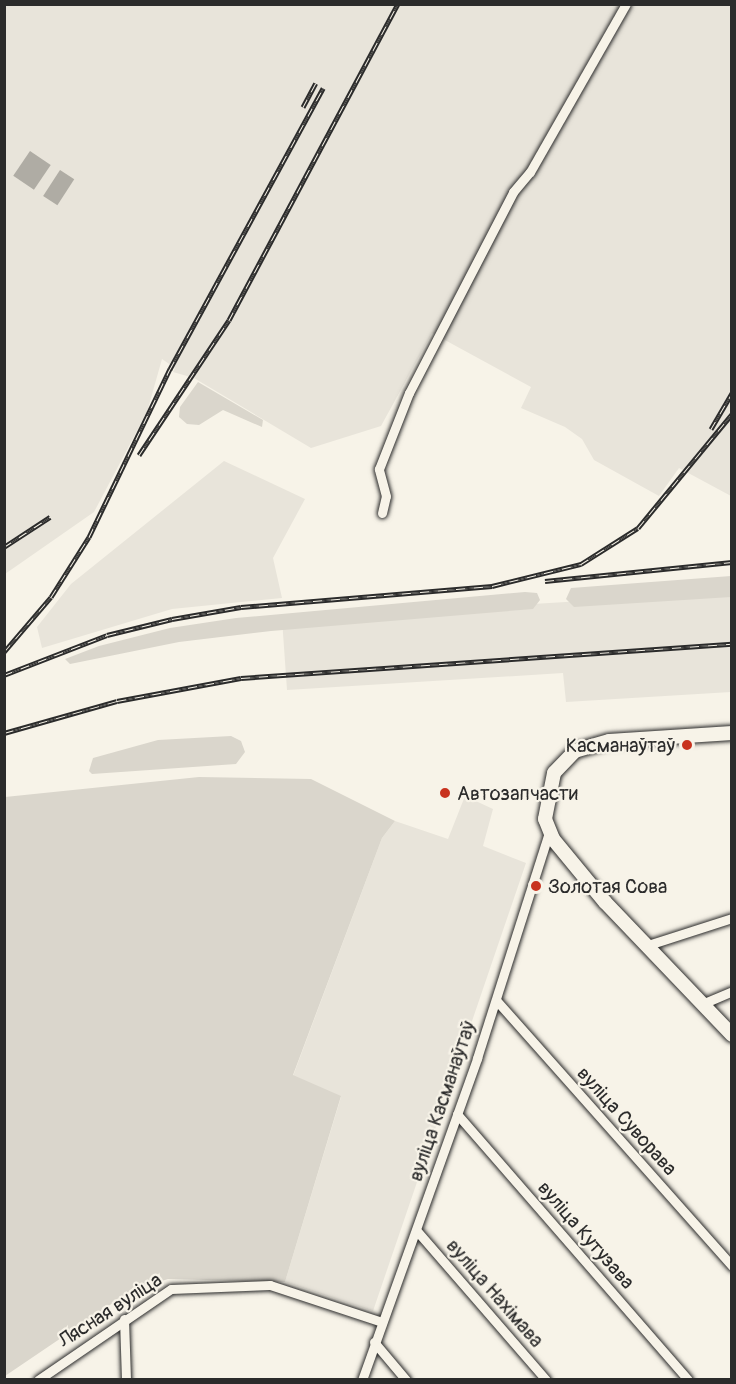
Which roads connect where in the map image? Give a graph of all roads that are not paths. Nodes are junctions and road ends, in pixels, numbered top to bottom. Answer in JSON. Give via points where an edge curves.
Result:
{"nodes":[{"id":1,"x":626,"y":4,"type":"edge"},
{"id":2,"x":382,"y":513,"type":"dead end"},
{"id":3,"x":732,"y":733,"type":"edge"},
{"id":4,"x":549,"y":832,"type":"junction"},
{"id":5,"x":732,"y":918,"type":"edge"},
{"id":6,"x":645,"y":946,"type":"junction"},
{"id":7,"x":732,"y":991,"type":"edge"},
{"id":8,"x":496,"y":1000,"type":"junction"},
{"id":9,"x":702,"y":1004,"type":"junction"},
{"id":10,"x":732,"y":1035,"type":"edge"},
{"id":11,"x":457,"y":1114,"type":"junction"},
{"id":12,"x":417,"y":1231,"type":"junction"},
{"id":13,"x":732,"y":1266,"type":"edge"},
{"id":14,"x":124,"y":1319,"type":"junction"},
{"id":15,"x":382,"y":1322,"type":"junction"},
{"id":16,"x":374,"y":1342,"type":"junction"},
{"id":17,"x":38,"y":1380,"type":"edge"},
{"id":18,"x":126,"y":1380,"type":"edge"},
{"id":19,"x":362,"y":1380,"type":"edge"},
{"id":20,"x":406,"y":1380,"type":"edge"},
{"id":21,"x":546,"y":1380,"type":"edge"},
{"id":22,"x":688,"y":1380,"type":"edge"}],
"edges":[{"from":1,"to":2,"type":"street","via":[[530,172],[513,192],[409,393],[379,469],[386,496]]},
{"from":3,"to":4,"type":"street","via":[[591,745],[570,754],[554,773],[545,806]]},
{"from":4,"to":6,"type":"street"},
{"from":4,"to":8,"type":"street","name":"вуліца Касманаўтаў"},
{"from":5,"to":6,"type":"street"},
{"from":6,"to":9,"type":"street"},
{"from":7,"to":9,"type":"street"},
{"from":8,"to":11,"type":"street","name":"вуліца Касманаўтаў"},
{"from":8,"to":13,"type":"street","name":"вуліца Суворава"},
{"from":9,"to":10,"type":"street"},
{"from":11,"to":12,"type":"street","name":"вуліца Касманаўтаў"},
{"from":11,"to":22,"type":"street","name":"вуліца Кутузава"},
{"from":12,"to":15,"type":"street","name":"вуліца Касманаўтаў"},
{"from":12,"to":21,"type":"street","name":"вуліца Нахімава"},
{"from":14,"to":15,"type":"street","name":"Лясная вуліца","via":[[171,1289],[270,1285]]},
{"from":14,"to":17,"type":"street","name":"Лясная вуліца"},
{"from":14,"to":18,"type":"street"},
{"from":15,"to":16,"type":"street","name":"вуліца Касманаўтаў"},
{"from":16,"to":19,"type":"street","name":"вуліца Касманаўтаў"},
{"from":16,"to":20,"type":"street"}]}
